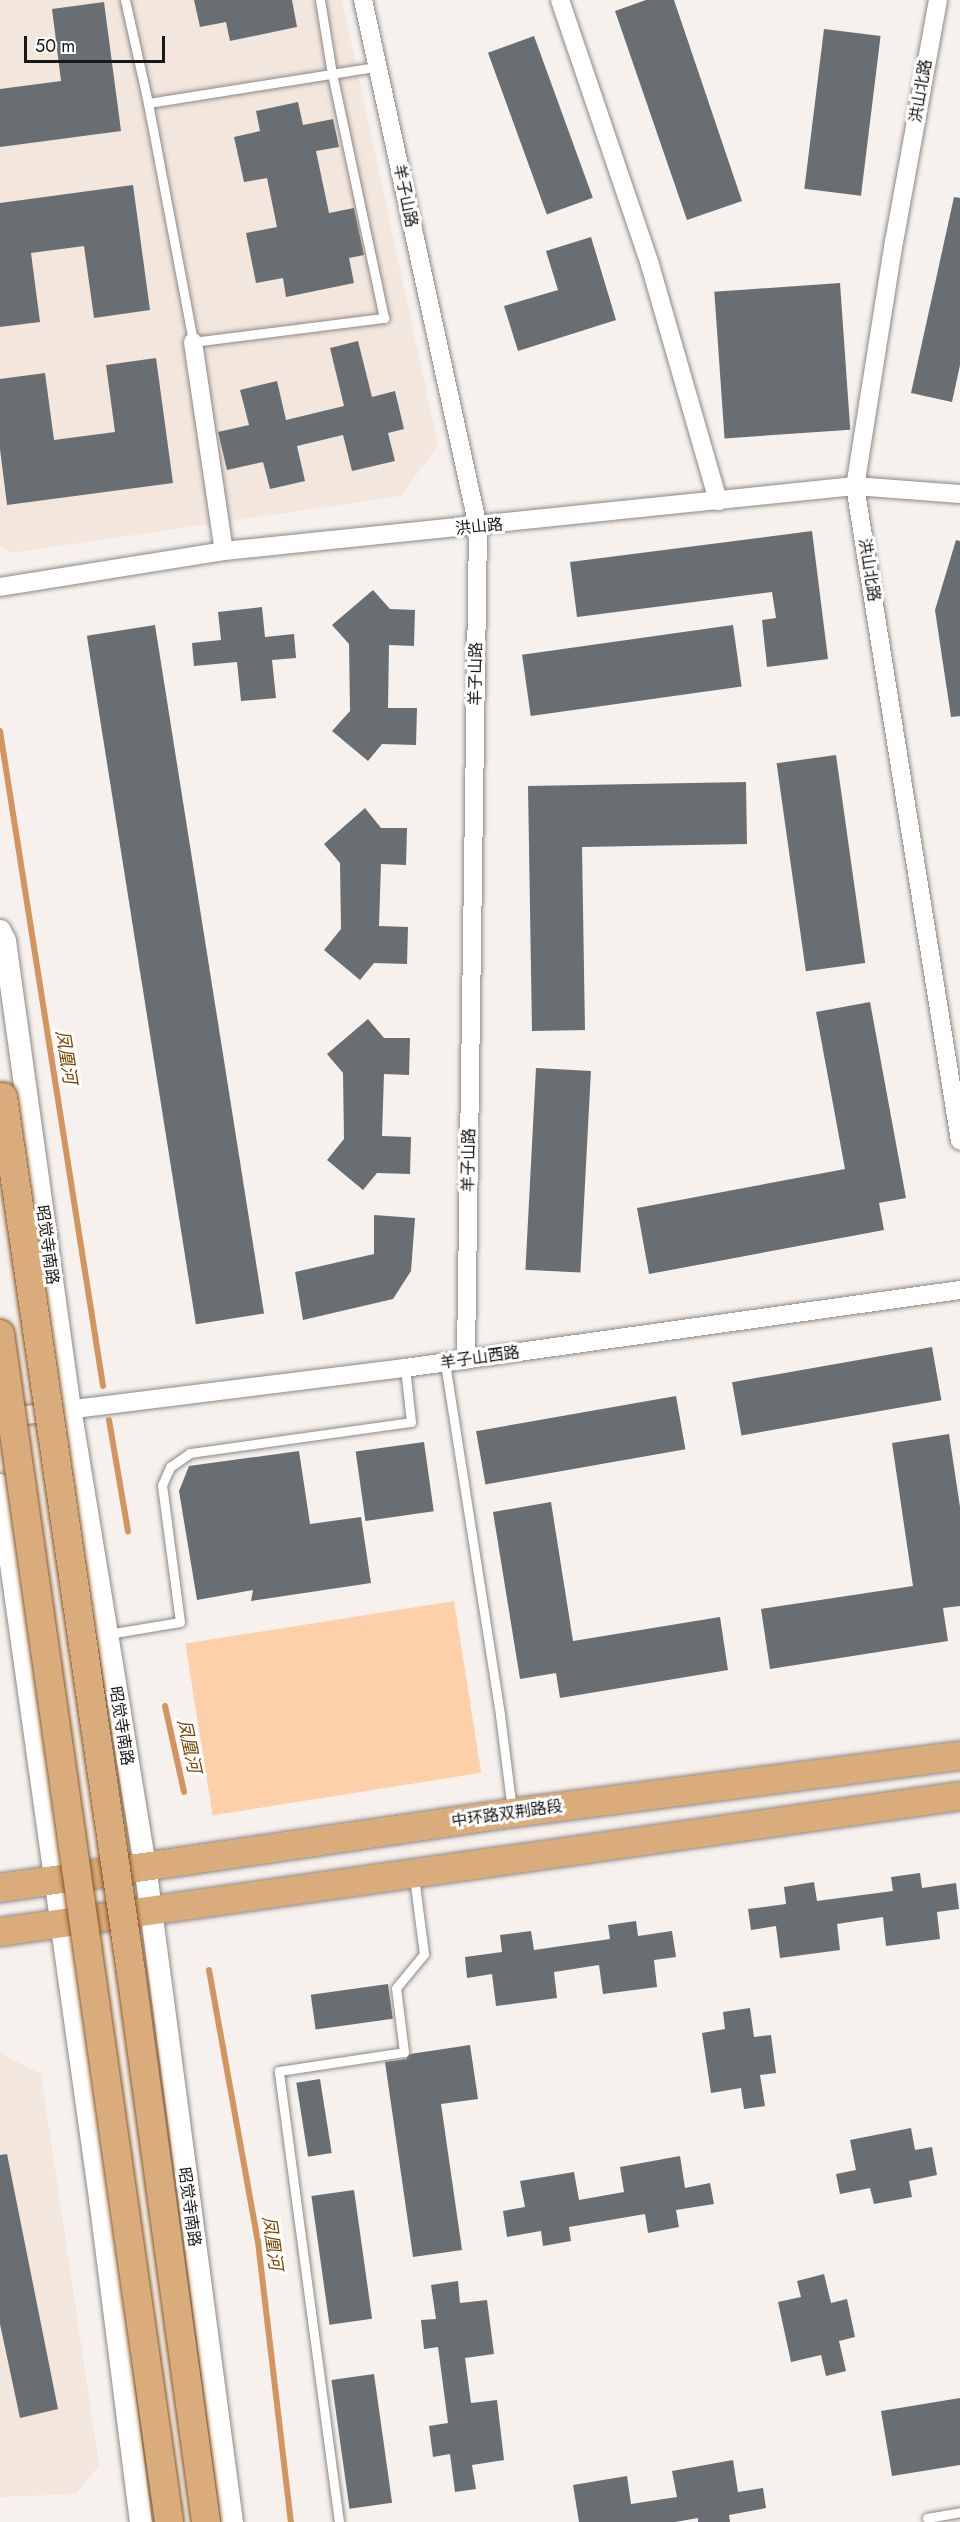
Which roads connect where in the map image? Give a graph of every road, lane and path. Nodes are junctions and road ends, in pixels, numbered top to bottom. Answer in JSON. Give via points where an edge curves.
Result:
{"nodes":[{"id":1,"x":125,"y":0,"type":"edge"},
{"id":2,"x":320,"y":0,"type":"edge"},
{"id":3,"x":363,"y":0,"type":"edge"},
{"id":4,"x":560,"y":0,"type":"edge"},
{"id":5,"x":938,"y":0,"type":"edge"},
{"id":6,"x":376,"y":68,"type":"junction"},
{"id":7,"x":332,"y":74,"type":"junction"},
{"id":8,"x":148,"y":103,"type":"junction"},
{"id":9,"x":193,"y":342,"type":"junction"},
{"id":10,"x":855,"y":486,"type":"junction"},
{"id":11,"x":960,"y":494,"type":"edge"},
{"id":12,"x":718,"y":501,"type":"junction"},
{"id":13,"x":478,"y":527,"type":"junction"},
{"id":14,"x":224,"y":551,"type":"junction"},
{"id":15,"x":0,"y":588,"type":"edge"},
{"id":16,"x":0,"y":931,"type":"edge"},
{"id":17,"x":1,"y":1089,"type":"edge"},
{"id":18,"x":960,"y":1141,"type":"edge"},
{"id":19,"x":960,"y":1290,"type":"edge"},
{"id":20,"x":0,"y":1334,"type":"edge"},
{"id":21,"x":466,"y":1360,"type":"junction"},
{"id":22,"x":445,"y":1363,"type":"junction"},
{"id":23,"x":405,"y":1368,"type":"junction"},
{"id":24,"x":70,"y":1408,"type":"junction"},
{"id":25,"x":0,"y":1419,"type":"edge"},
{"id":26,"x":0,"y":1485,"type":"edge"},
{"id":27,"x":106,"y":1635,"type":"junction"},
{"id":28,"x":960,"y":1756,"type":"edge"},
{"id":29,"x":960,"y":1796,"type":"edge"},
{"id":30,"x":512,"y":1813,"type":"junction"},
{"id":31,"x":145,"y":1865,"type":"junction"},
{"id":32,"x":413,"y":1872,"type":"junction"},
{"id":33,"x":55,"y":1881,"type":"junction"},
{"id":34,"x":0,"y":1888,"type":"edge"},
{"id":35,"x":150,"y":1909,"type":"junction"},
{"id":36,"x":62,"y":1924,"type":"junction"},
{"id":37,"x":0,"y":1932,"type":"edge"},
{"id":38,"x":960,"y":2512,"type":"edge"},
{"id":39,"x":927,"y":2518,"type":"dead end"},
{"id":40,"x":141,"y":2522,"type":"edge"},
{"id":41,"x":169,"y":2522,"type":"edge"},
{"id":42,"x":206,"y":2522,"type":"edge"},
{"id":43,"x":232,"y":2522,"type":"edge"},
{"id":44,"x":339,"y":2522,"type":"edge"}],
"edges":[{"from":1,"to":8,"type":"lane"},
{"from":2,"to":7,"type":"lane"},
{"from":3,"to":6,"type":"street","name":"羊子山路"},
{"from":4,"to":12,"type":"street","via":[[650,265]]},
{"from":5,"to":10,"type":"street","name":"洪山北路"},
{"from":6,"to":7,"type":"lane"},
{"from":6,"to":13,"type":"street","name":"羊子山路"},
{"from":7,"to":8,"type":"lane"},
{"from":7,"to":9,"type":"lane","via":[[384,318]]},
{"from":8,"to":9,"type":"lane"},
{"from":9,"to":14,"type":"street"},
{"from":10,"to":11,"type":"street","name":"洪山路"},
{"from":10,"to":12,"type":"street","name":"洪山路"},
{"from":10,"to":18,"type":"street","name":"洪山北路"},
{"from":12,"to":13,"type":"street","name":"洪山路"},
{"from":13,"to":14,"type":"street","name":"洪山路"},
{"from":13,"to":21,"type":"street","name":"羊子山路"},
{"from":14,"to":15,"type":"street","name":"洪山路"},
{"from":16,"to":24,"type":"street","name":"昭觉寺南路","via":[[5,941]]},
{"from":17,"to":42,"type":"main road","name":"昭觉寺南路","bridge":true,"via":[[132,1972]]},
{"from":19,"to":21,"type":"street","name":"羊子山西路"},
{"from":20,"to":41,"type":"main road","bridge":true},
{"from":21,"to":22,"type":"street","name":"羊子山西路"},
{"from":22,"to":23,"type":"street","name":"羊子山西路"},
{"from":22,"to":30,"type":"lane"},
{"from":23,"to":24,"type":"street","name":"羊子山西路"},
{"from":23,"to":27,"type":"lane","via":[[411,1422],[190,1453],[170,1467],[162,1485],[180,1622]]},
{"from":24,"to":25,"type":"street","name":"羊子山西路"},
{"from":24,"to":27,"type":"street","name":"昭觉寺南路"},
{"from":26,"to":33,"type":"street"},
{"from":27,"to":31,"type":"street","name":"昭觉寺南路"},
{"from":28,"to":30,"type":"main road","name":"中环路双荆路段"},
{"from":29,"to":32,"type":"main road"},
{"from":30,"to":31,"type":"main road","name":"中环路双荆路段"},
{"from":31,"to":33,"type":"main road","name":"中环路双荆路段"},
{"from":31,"to":35,"type":"street","name":"昭觉寺南路"},
{"from":32,"to":35,"type":"main road"},
{"from":32,"to":44,"type":"lane","via":[[424,1954],[396,1988],[404,2052],[279,2071]]},
{"from":33,"to":34,"type":"main road","name":"中环路双荆路段"},
{"from":33,"to":36,"type":"street"},
{"from":35,"to":36,"type":"main road"},
{"from":35,"to":43,"type":"street","name":"昭觉寺南路"},
{"from":36,"to":37,"type":"main road"},
{"from":36,"to":40,"type":"street"},
{"from":38,"to":39,"type":"lane"}]}
